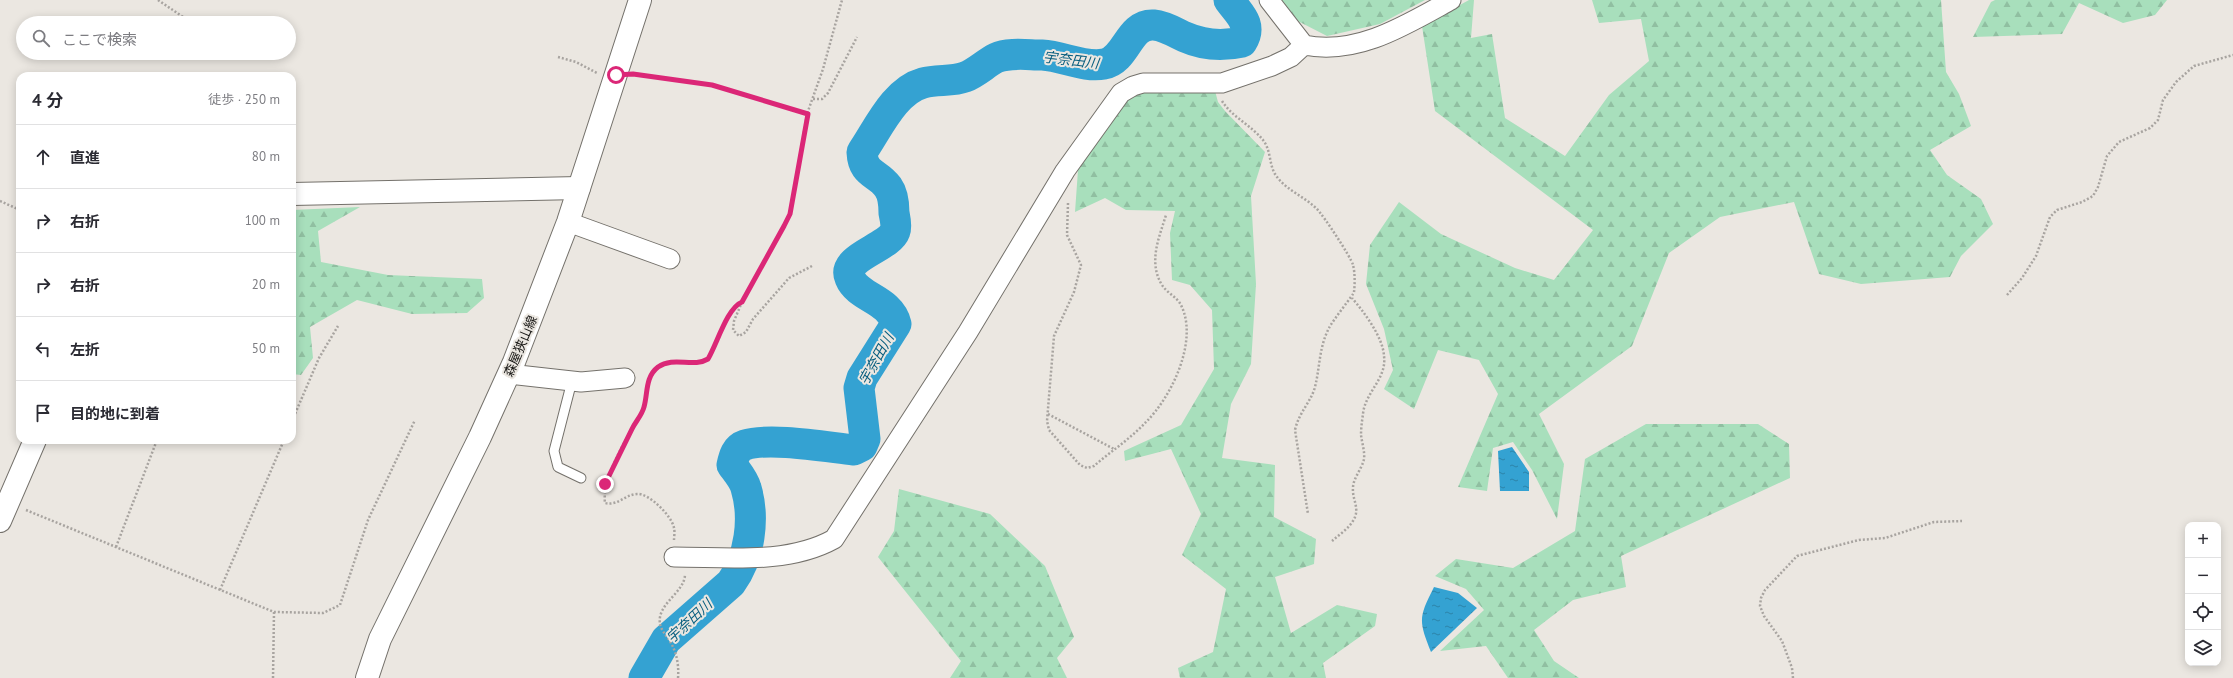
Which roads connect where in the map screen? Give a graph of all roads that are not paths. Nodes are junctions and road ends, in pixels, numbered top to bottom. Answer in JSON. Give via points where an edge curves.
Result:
{"nodes":[{"id":1,"x":640,"y":0,"type":"edge"},
{"id":2,"x":1269,"y":0,"type":"edge"},
{"id":3,"x":1451,"y":0,"type":"edge"},
{"id":4,"x":1304,"y":45,"type":"junction"},
{"id":5,"x":579,"y":188,"type":"junction"},
{"id":6,"x":296,"y":194,"type":"edge"},
{"id":7,"x":568,"y":222,"type":"junction"},
{"id":8,"x":670,"y":259,"type":"dead end"},
{"id":9,"x":509,"y":374,"type":"junction"},
{"id":10,"x":625,"y":378,"type":"dead end"},
{"id":11,"x":572,"y":381,"type":"junction"},
{"id":12,"x":33,"y":444,"type":"edge"},
{"id":13,"x":581,"y":478,"type":"dead end"},
{"id":14,"x":0,"y":521,"type":"edge"},
{"id":15,"x":680,"y":557,"type":"road end"},
{"id":16,"x":367,"y":678,"type":"edge"}],
"edges":[{"from":1,"to":5,"type":"main road","name":"森屋狭山線"},
{"from":2,"to":4,"type":"street"},
{"from":3,"to":4,"type":"street","via":[[1398,30],[1360,43],[1316,47]]},
{"from":4,"to":15,"type":"street","via":[[1291,57],[1272,66],[1219,83],[1143,83],[1120,93],[1065,171],[968,332],[834,539],[819,548],[796,554]]},
{"from":5,"to":6,"type":"main road"},
{"from":5,"to":7,"type":"main road","name":"森屋狭山線"},
{"from":7,"to":8,"type":"street"},
{"from":7,"to":9,"type":"main road","name":"森屋狭山線"},
{"from":9,"to":11,"type":"street"},
{"from":9,"to":16,"type":"main road","name":"森屋狭山線","via":[[380,639]]},
{"from":10,"to":11,"type":"street"},
{"from":11,"to":13,"type":"lane","via":[[554,451],[558,467]]},
{"from":12,"to":14,"type":"main road"}]}
